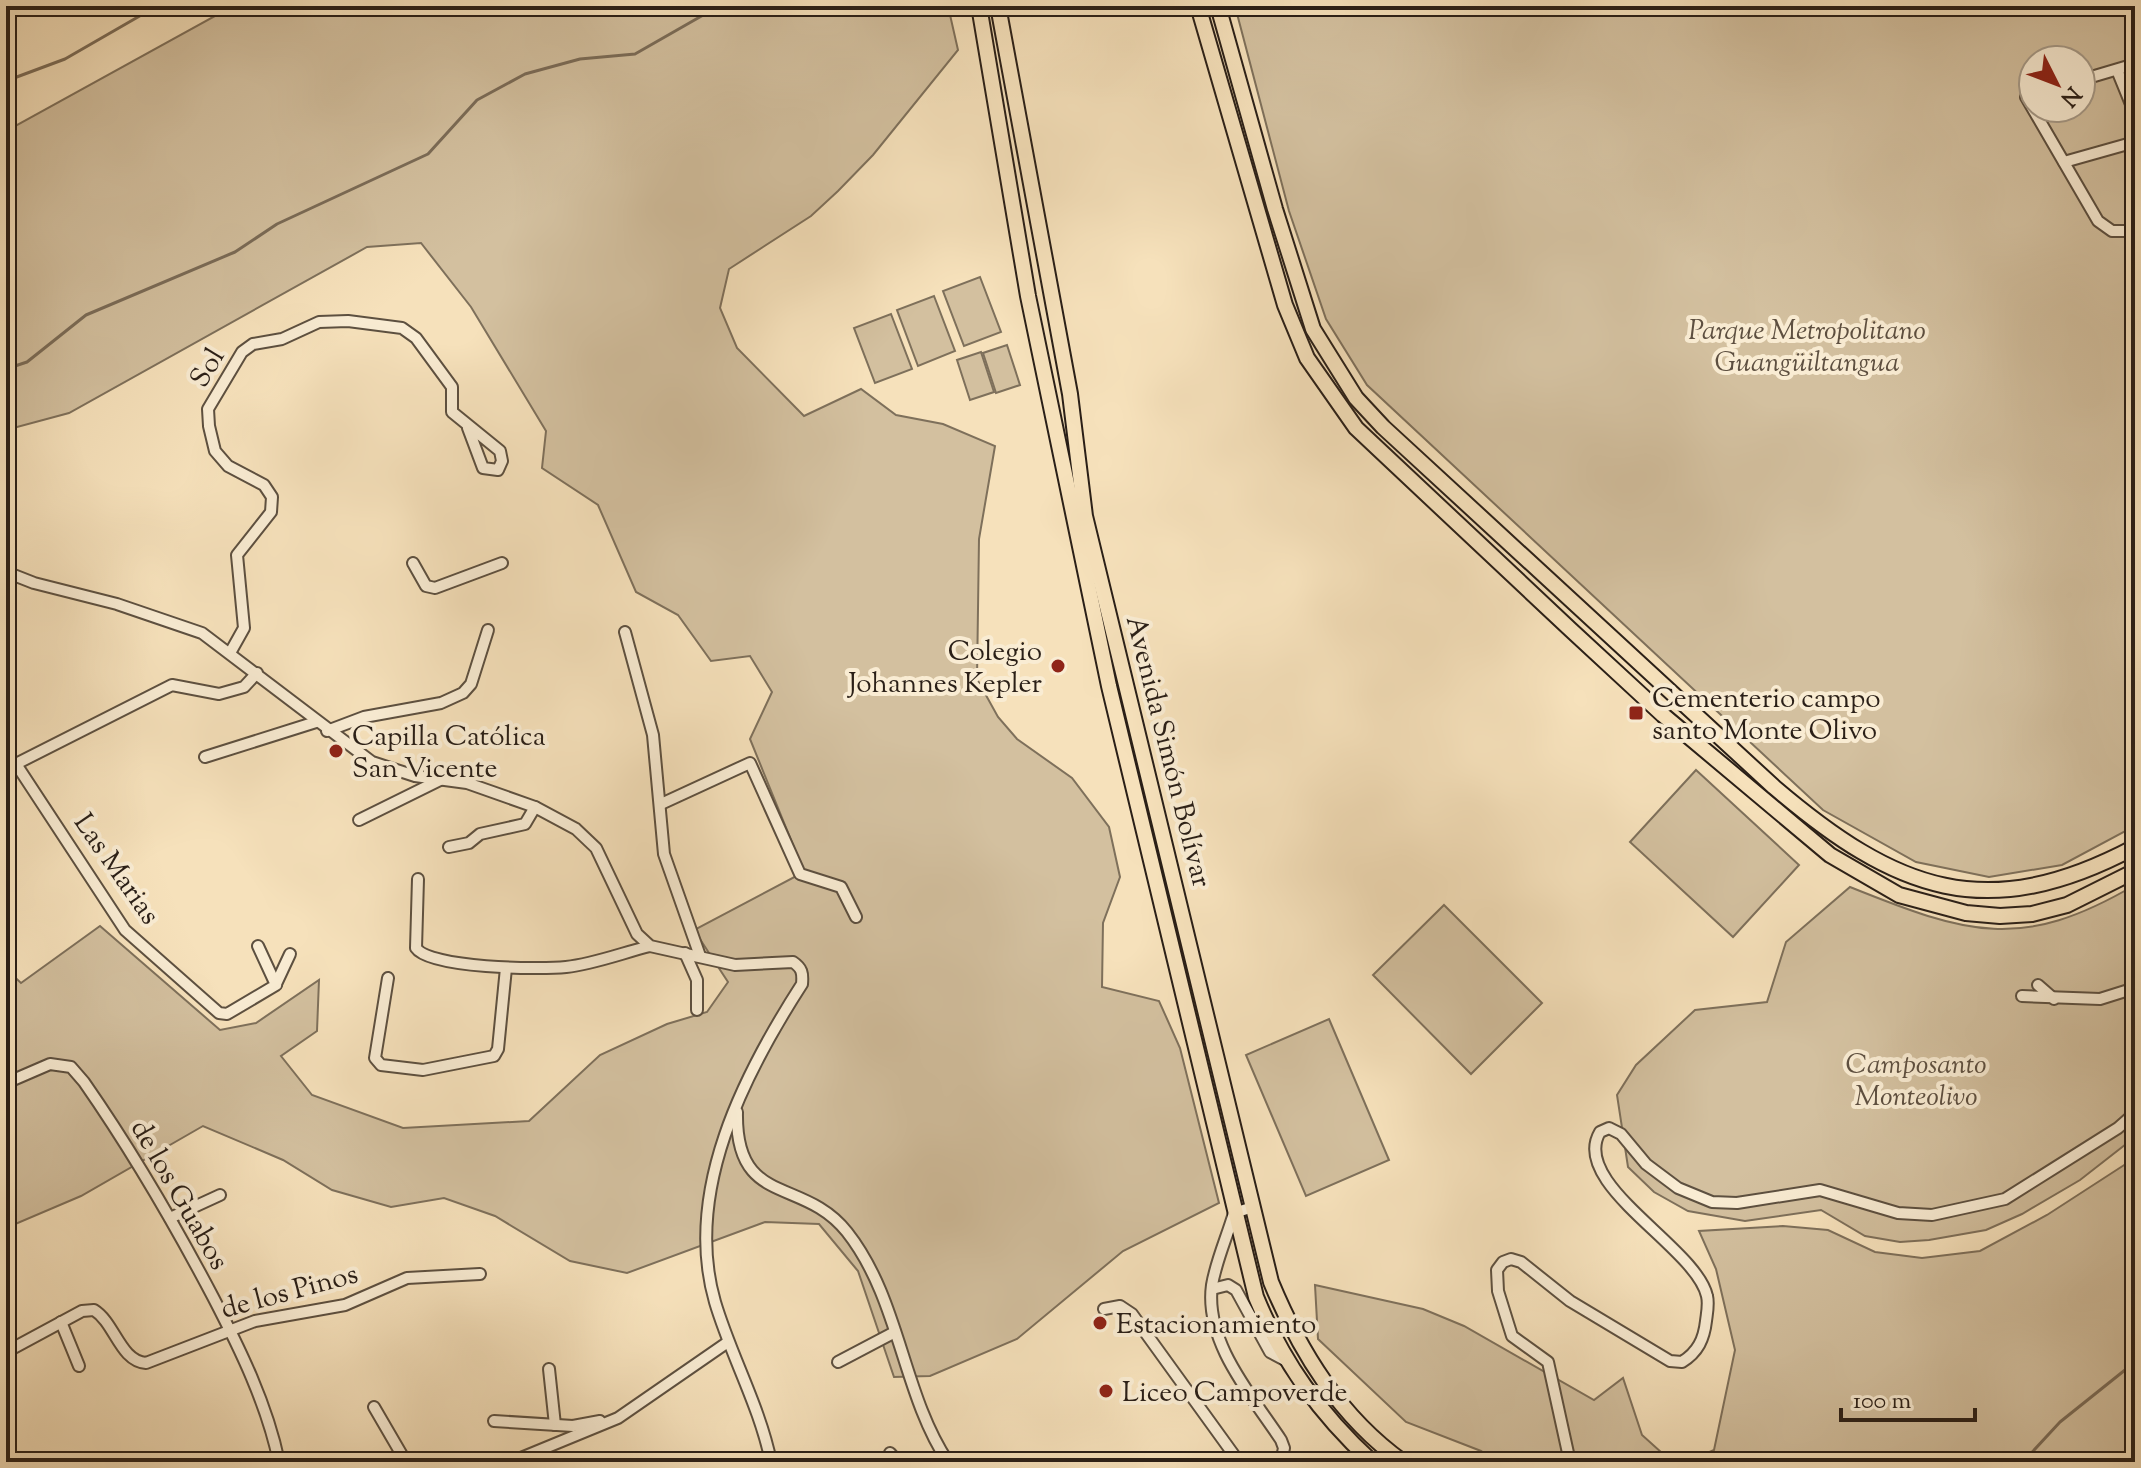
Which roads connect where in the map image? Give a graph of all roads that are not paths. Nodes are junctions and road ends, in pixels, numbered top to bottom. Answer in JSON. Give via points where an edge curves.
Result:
{"nodes":[{"id":1,"x":979,"y":6,"type":"edge"},
{"id":2,"x":1198,"y":6,"type":"edge"},
{"id":3,"x":1218,"y":6,"type":"edge"},
{"id":4,"x":999,"y":9,"type":"edge"},
{"id":5,"x":2135,"y":64,"type":"edge"},
{"id":6,"x":2117,"y":70,"type":"junction"},
{"id":7,"x":2097,"y":76,"type":"edge"},
{"id":8,"x":2135,"y":114,"type":"edge"},
{"id":9,"x":2044,"y":124,"type":"edge"},
{"id":10,"x":2135,"y":142,"type":"edge"},
{"id":11,"x":2064,"y":162,"type":"junction"},
{"id":12,"x":2135,"y":231,"type":"edge"},
{"id":13,"x":468,"y":428,"type":"dead end"},
{"id":14,"x":413,"y":563,"type":"dead end"},
{"id":15,"x":502,"y":563,"type":"dead end"},
{"id":16,"x":6,"y":572,"type":"edge"},
{"id":17,"x":1586,"y":612,"type":"junction"},
{"id":18,"x":488,"y":630,"type":"dead end"},
{"id":19,"x":1571,"y":630,"type":"junction"},
{"id":20,"x":625,"y":632,"type":"dead end"},
{"id":21,"x":230,"y":653,"type":"junction"},
{"id":22,"x":257,"y":673,"type":"junction"},
{"id":23,"x":316,"y":722,"type":"junction"},
{"id":24,"x":327,"y":731,"type":"junction"},
{"id":25,"x":205,"y":757,"type":"dead end"},
{"id":26,"x":11,"y":767,"type":"edge"},
{"id":27,"x":442,"y":780,"type":"junction"},
{"id":28,"x":661,"y":804,"type":"junction"},
{"id":29,"x":535,"y":807,"type":"junction"},
{"id":30,"x":359,"y":820,"type":"dead end"},
{"id":31,"x":449,"y":847,"type":"dead end"},
{"id":32,"x":2135,"y":847,"type":"edge"},
{"id":33,"x":2135,"y":871,"type":"edge"},
{"id":34,"x":418,"y":879,"type":"dead end"},
{"id":35,"x":856,"y":917,"type":"dead end"},
{"id":36,"x":258,"y":946,"type":"dead end"},
{"id":37,"x":650,"y":946,"type":"junction"},
{"id":38,"x":685,"y":953,"type":"junction"},
{"id":39,"x":290,"y":954,"type":"dead end"},
{"id":40,"x":700,"y":956,"type":"junction"},
{"id":41,"x":506,"y":968,"type":"junction"},
{"id":42,"x":388,"y":978,"type":"dead end"},
{"id":43,"x":276,"y":984,"type":"junction"},
{"id":44,"x":2038,"y":985,"type":"dead end"},
{"id":45,"x":2135,"y":988,"type":"edge"},
{"id":46,"x":2022,"y":996,"type":"dead end"},
{"id":47,"x":2054,"y":999,"type":"junction"},
{"id":48,"x":697,"y":1010,"type":"dead end"},
{"id":49,"x":6,"y":1083,"type":"edge"},
{"id":50,"x":737,"y":1102,"type":"junction"},
{"id":51,"x":2135,"y":1113,"type":"edge"},
{"id":52,"x":220,"y":1195,"type":"dead end"},
{"id":53,"x":1253,"y":1207,"type":"junction"},
{"id":54,"x":1234,"y":1213,"type":"junction"},
{"id":55,"x":170,"y":1218,"type":"junction"},
{"id":56,"x":480,"y":1274,"type":"dead end"},
{"id":57,"x":1212,"y":1289,"type":"junction"},
{"id":58,"x":1104,"y":1309,"type":"dead end"},
{"id":59,"x":61,"y":1322,"type":"junction"},
{"id":60,"x":230,"y":1329,"type":"junction"},
{"id":61,"x":895,"y":1332,"type":"junction"},
{"id":62,"x":728,"y":1342,"type":"junction"},
{"id":63,"x":6,"y":1352,"type":"edge"},
{"id":64,"x":1285,"y":1360,"type":"junction"},
{"id":65,"x":838,"y":1362,"type":"dead end"},
{"id":66,"x":79,"y":1366,"type":"dead end"},
{"id":67,"x":549,"y":1369,"type":"dead end"},
{"id":68,"x":374,"y":1407,"type":"dead end"},
{"id":69,"x":618,"y":1418,"type":"junction"},
{"id":70,"x":494,"y":1421,"type":"dead end"},
{"id":71,"x":555,"y":1425,"type":"junction"},
{"id":72,"x":890,"y":1453,"type":"dead end"},
{"id":73,"x":279,"y":1462,"type":"edge"},
{"id":74,"x":406,"y":1462,"type":"edge"},
{"id":75,"x":511,"y":1462,"type":"edge"},
{"id":76,"x":771,"y":1462,"type":"edge"},
{"id":77,"x":898,"y":1462,"type":"edge"},
{"id":78,"x":948,"y":1462,"type":"edge"},
{"id":79,"x":1239,"y":1462,"type":"edge"},
{"id":80,"x":1281,"y":1462,"type":"edge"},
{"id":81,"x":1372,"y":1462,"type":"edge"},
{"id":82,"x":1403,"y":1462,"type":"edge"},
{"id":83,"x":1570,"y":1462,"type":"edge"}],
"edges":[{"from":1,"to":54,"type":"highway","name":"Avenida Simón Bolívar","via":[[1028,296],[1099,638]]},
{"from":2,"to":19,"type":"highway","via":[[1263,235],[1307,358],[1356,428]]},
{"from":3,"to":17,"type":"highway","via":[[1301,294],[1333,364],[1383,427]]},
{"from":4,"to":53,"type":"highway","name":"Avenida Simón Bolívar","via":[[1063,348],[1085,516]]},
{"from":5,"to":6,"type":"street"},
{"from":6,"to":7,"type":"street"},
{"from":6,"to":8,"type":"street"},
{"from":9,"to":11,"type":"street"},
{"from":10,"to":11,"type":"street"},
{"from":11,"to":12,"type":"street","via":[[2098,221],[2112,231]]},
{"from":13,"to":21,"type":"street","name":"Sol","via":[[452,412],[452,387],[416,338],[402,328],[319,322],[242,352],[208,409],[209,426],[215,451],[228,466],[264,485],[272,497],[271,512],[237,555],[244,628]]},
{"from":14,"to":15,"type":"street","via":[[426,586],[435,588]]},
{"from":16,"to":21,"type":"street","via":[[181,624]]},
{"from":17,"to":19,"type":"highway"},
{"from":17,"to":32,"type":"highway","via":[[1829,834],[1898,871],[1976,892],[2012,891],[2088,870]]},
{"from":18,"to":24,"type":"street","via":[[471,684],[463,693]]},
{"from":19,"to":33,"type":"highway","via":[[1800,831],[1840,862],[1899,895],[1966,913],[2032,914],[2067,905]]},
{"from":20,"to":28,"type":"street","via":[[653,735]]},
{"from":21,"to":22,"type":"street"},
{"from":22,"to":23,"type":"street"},
{"from":22,"to":26,"type":"street","via":[[244,687],[219,694],[172,685]]},
{"from":23,"to":24,"type":"street"},
{"from":23,"to":25,"type":"street"},
{"from":24,"to":27,"type":"street","via":[[372,762]]},
{"from":26,"to":43,"type":"street","name":"Las Marias","via":[[125,930],[219,1013],[227,1014]]},
{"from":27,"to":29,"type":"street","via":[[467,783]]},
{"from":27,"to":30,"type":"street"},
{"from":28,"to":35,"type":"street","via":[[750,763],[800,874],[841,887]]},
{"from":28,"to":40,"type":"street","via":[[664,854]]},
{"from":29,"to":31,"type":"street","via":[[525,824]]},
{"from":29,"to":37,"type":"street","via":[[576,829],[596,848],[637,934]]},
{"from":34,"to":41,"type":"street","via":[[420,954]]},
{"from":36,"to":43,"type":"street"},
{"from":37,"to":38,"type":"street"},
{"from":37,"to":41,"type":"street","via":[[567,967]]},
{"from":38,"to":40,"type":"street"},
{"from":38,"to":48,"type":"street","via":[[697,980]]},
{"from":39,"to":43,"type":"street"},
{"from":40,"to":50,"type":"street","via":[[748,966],[793,962],[803,973],[802,984]]},
{"from":41,"to":42,"type":"street","via":[[494,1056],[423,1070],[381,1065],[375,1058]]},
{"from":44,"to":47,"type":"street"},
{"from":45,"to":47,"type":"street","via":[[2100,999]]},
{"from":46,"to":47,"type":"street"},
{"from":49,"to":55,"type":"street","name":"de los Guabos","via":[[50,1064],[71,1067]]},
{"from":50,"to":61,"type":"street","via":[[739,1139],[756,1178],[811,1201],[844,1229],[858,1247]]},
{"from":50,"to":62,"type":"street","via":[[717,1172],[705,1252]]},
{"from":51,"to":83,"type":"street","via":[[2005,1199],[1932,1215],[1898,1213],[1820,1190],[1712,1202],[1678,1188],[1646,1164],[1621,1134],[1609,1128],[1600,1132],[1594,1141],[1595,1158],[1606,1178],[1696,1274],[1707,1308],[1700,1345],[1682,1362],[1670,1361],[1570,1301],[1521,1262],[1503,1262],[1497,1270],[1498,1291],[1512,1336],[1548,1362]]},
{"from":52,"to":55,"type":"street"},
{"from":53,"to":54,"type":"street"},
{"from":53,"to":82,"type":"highway","name":"Avenida Simón Bolívar","via":[[1271,1282],[1307,1359],[1346,1411]]},
{"from":54,"to":57,"type":"street"},
{"from":54,"to":64,"type":"highway","name":"Avenida Simón Bolívar","via":[[1256,1297]]},
{"from":55,"to":60,"type":"street","name":"de los Guabos"},
{"from":56,"to":60,"type":"street","name":"de los Pinos","via":[[407,1278],[345,1305]]},
{"from":57,"to":64,"type":"street","via":[[1228,1285],[1236,1290],[1270,1352]]},
{"from":57,"to":80,"type":"street","via":[[1220,1338],[1281,1440]]},
{"from":58,"to":79,"type":"street","via":[[1120,1306],[1132,1314]]},
{"from":59,"to":60,"type":"street","name":"de los Pinos","via":[[94,1310],[130,1356],[146,1363]]},
{"from":59,"to":63,"type":"street","name":"de los Pinos"},
{"from":59,"to":66,"type":"street"},
{"from":60,"to":73,"type":"street","name":"de los Guabos"},
{"from":61,"to":65,"type":"street"},
{"from":61,"to":78,"type":"street","via":[[919,1409]]},
{"from":62,"to":69,"type":"street"},
{"from":62,"to":76,"type":"street"},
{"from":64,"to":81,"type":"highway","name":"Avenida Simón Bolívar","via":[[1320,1410]]},
{"from":67,"to":71,"type":"street"},
{"from":68,"to":74,"type":"street"},
{"from":69,"to":71,"type":"street"},
{"from":69,"to":75,"type":"street"},
{"from":70,"to":71,"type":"street"},
{"from":72,"to":77,"type":"street"}]}
